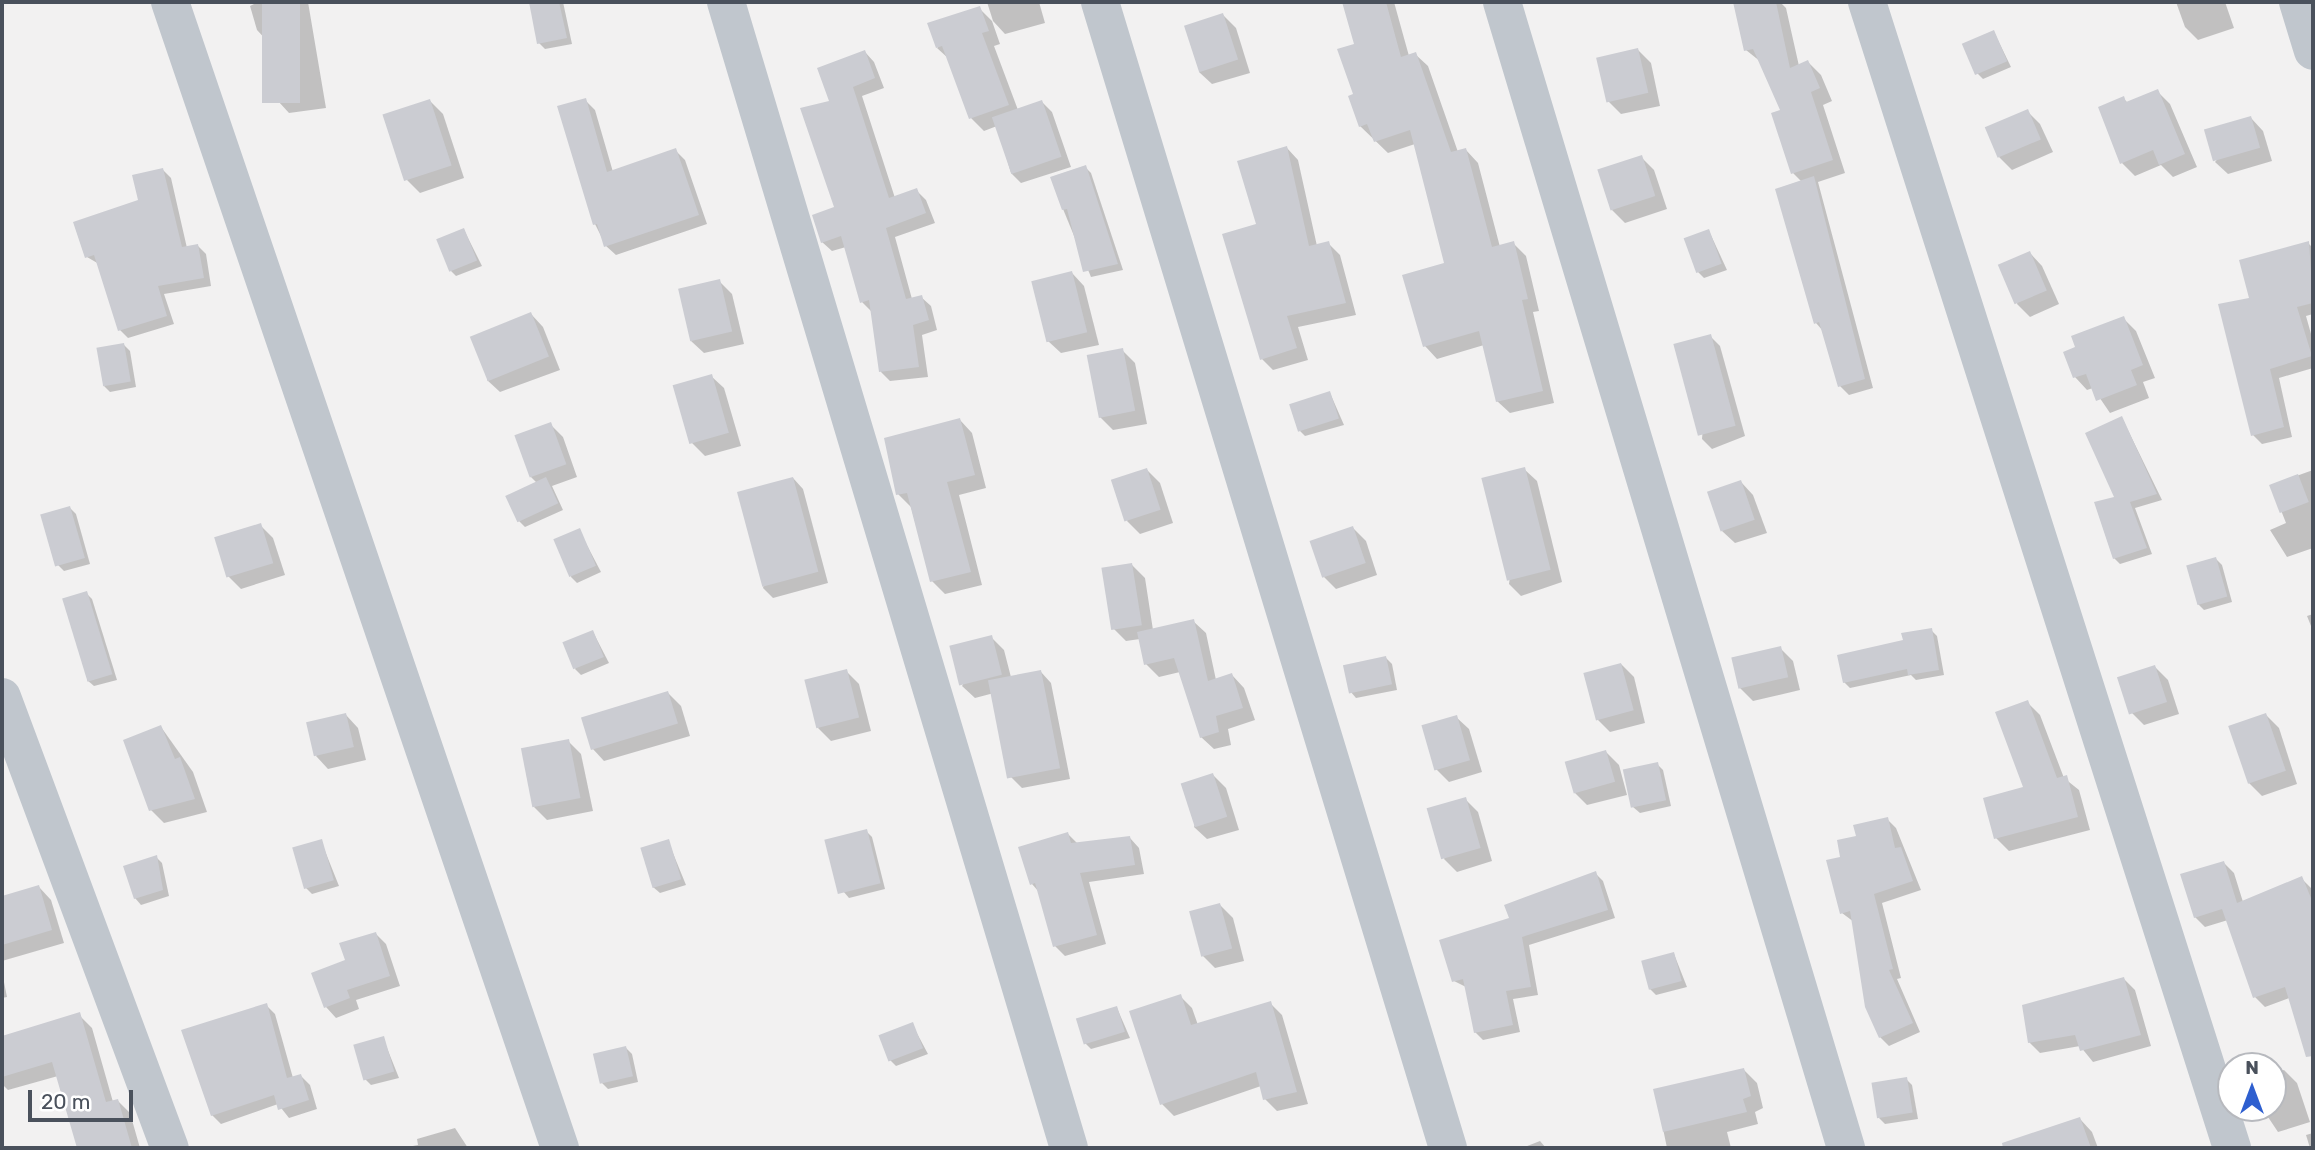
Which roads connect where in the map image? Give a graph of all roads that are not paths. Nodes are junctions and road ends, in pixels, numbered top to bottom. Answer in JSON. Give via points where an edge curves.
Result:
{"nodes":[{"id":1,"x":170,"y":2,"type":"edge"},
{"id":2,"x":726,"y":2,"type":"edge"},
{"id":3,"x":1100,"y":2,"type":"edge"},
{"id":4,"x":1502,"y":2,"type":"edge"},
{"id":5,"x":1867,"y":2,"type":"edge"},
{"id":6,"x":2298,"y":2,"type":"edge"},
{"id":7,"x":2313,"y":51,"type":"edge"},
{"id":8,"x":2,"y":697,"type":"edge"},
{"id":9,"x":170,"y":1148,"type":"edge"},
{"id":10,"x":560,"y":1148,"type":"edge"},
{"id":11,"x":1069,"y":1148,"type":"edge"},
{"id":12,"x":1448,"y":1148,"type":"edge"},
{"id":13,"x":1846,"y":1148,"type":"edge"},
{"id":14,"x":2232,"y":1148,"type":"edge"}],
"edges":[{"from":1,"to":10,"type":"street"},
{"from":2,"to":11,"type":"street"},
{"from":3,"to":12,"type":"street"},
{"from":4,"to":13,"type":"street"},
{"from":5,"to":14,"type":"street"},
{"from":6,"to":7,"type":"street"},
{"from":8,"to":9,"type":"street"}]}
